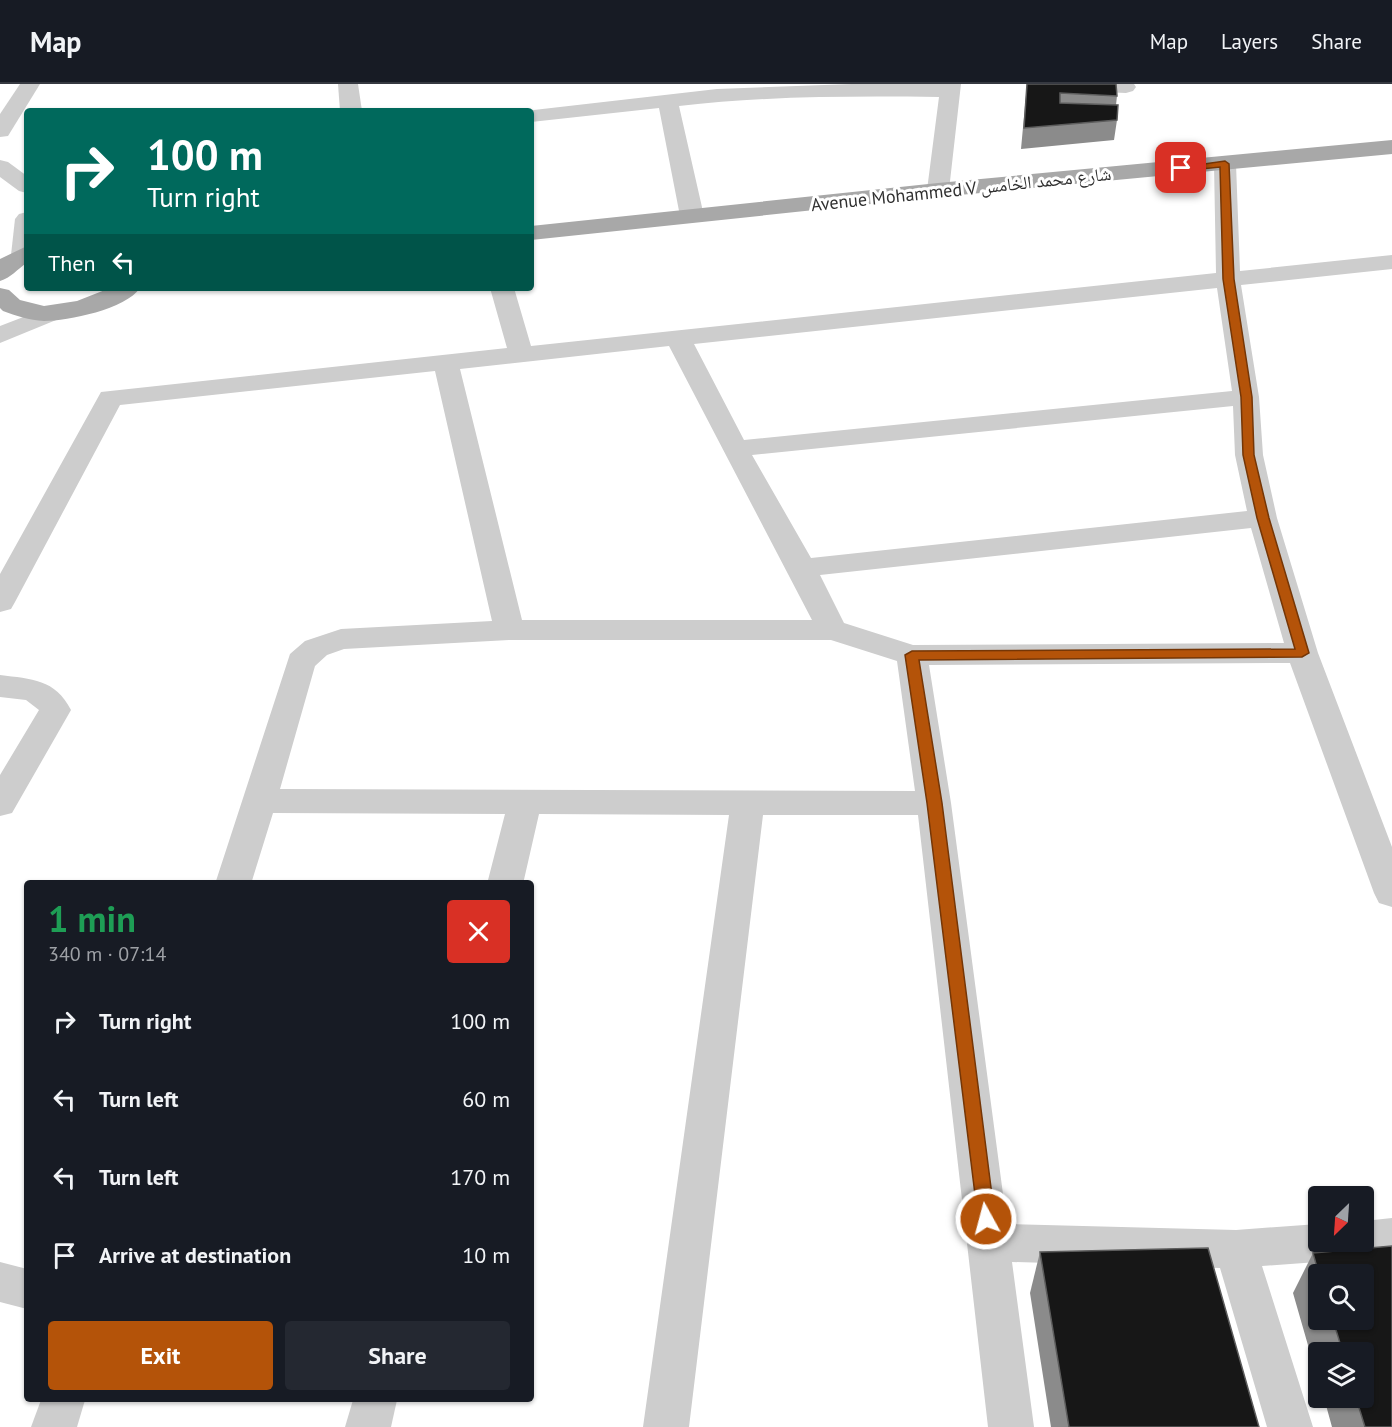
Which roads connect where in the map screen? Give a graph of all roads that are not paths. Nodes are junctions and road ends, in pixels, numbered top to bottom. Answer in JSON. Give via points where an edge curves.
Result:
{"nodes":[{"id":1,"x":30,"y":84,"type":"edge"},
{"id":2,"x":348,"y":84,"type":"edge"},
{"id":3,"x":1052,"y":84,"type":"edge"},
{"id":4,"x":1126,"y":87,"type":"dead end"},
{"id":5,"x":950,"y":88,"type":"edge"},
{"id":6,"x":716,"y":90,"type":"edge"},
{"id":7,"x":668,"y":101,"type":"junction"},
{"id":8,"x":351,"y":108,"type":"edge"},
{"id":9,"x":534,"y":116,"type":"edge"},
{"id":10,"x":0,"y":130,"type":"edge"},
{"id":11,"x":1392,"y":147,"type":"edge"},
{"id":12,"x":1225,"y":164,"type":"junction"},
{"id":13,"x":938,"y":190,"type":"junction"},
{"id":14,"x":692,"y":216,"type":"junction"},
{"id":15,"x":24,"y":228,"type":"edge"},
{"id":16,"x":534,"y":233,"type":"edge"},
{"id":17,"x":1392,"y":262,"type":"edge"},
{"id":18,"x":1228,"y":279,"type":"junction"},
{"id":19,"x":7,"y":281,"type":"edge"},
{"id":20,"x":122,"y":291,"type":"edge"},
{"id":21,"x":503,"y":291,"type":"edge"},
{"id":22,"x":52,"y":313,"type":"junction"},
{"id":23,"x":0,"y":335,"type":"edge"},
{"id":24,"x":678,"y":338,"type":"junction"},
{"id":25,"x":521,"y":354,"type":"junction"},
{"id":26,"x":446,"y":362,"type":"junction"},
{"id":27,"x":1246,"y":397,"type":"junction"},
{"id":28,"x":735,"y":449,"type":"junction"},
{"id":29,"x":1263,"y":518,"type":"junction"},
{"id":30,"x":802,"y":568,"type":"junction"},
{"id":31,"x":0,"y":603,"type":"edge"},
{"id":32,"x":508,"y":630,"type":"junction"},
{"id":33,"x":832,"y":630,"type":"junction"},
{"id":34,"x":1302,"y":653,"type":"junction"},
{"id":35,"x":912,"y":655,"type":"junction"},
{"id":36,"x":0,"y":686,"type":"edge"},
{"id":37,"x":260,"y":801,"type":"junction"},
{"id":38,"x":525,"y":802,"type":"junction"},
{"id":39,"x":748,"y":802,"type":"junction"},
{"id":40,"x":934,"y":803,"type":"junction"},
{"id":41,"x":0,"y":804,"type":"edge"},
{"id":42,"x":234,"y":880,"type":"edge"},
{"id":43,"x":506,"y":880,"type":"edge"},
{"id":44,"x":1392,"y":892,"type":"edge"},
{"id":45,"x":1392,"y":1237,"type":"edge"},
{"id":46,"x":1374,"y":1239,"type":"edge"},
{"id":47,"x":989,"y":1242,"type":"junction"},
{"id":48,"x":1308,"y":1244,"type":"edge"},
{"id":49,"x":1236,"y":1249,"type":"junction"},
{"id":50,"x":0,"y":1282,"type":"edge"},
{"id":51,"x":24,"y":1288,"type":"edge"},
{"id":52,"x":62,"y":1402,"type":"edge"},
{"id":53,"x":374,"y":1402,"type":"edge"},
{"id":54,"x":54,"y":1427,"type":"edge"},
{"id":55,"x":368,"y":1427,"type":"edge"},
{"id":56,"x":666,"y":1427,"type":"edge"},
{"id":57,"x":1011,"y":1427,"type":"edge"},
{"id":58,"x":1290,"y":1427,"type":"edge"}],
"edges":[{"from":1,"to":10,"type":"street"},
{"from":2,"to":8,"type":"street"},
{"from":3,"to":4,"type":"street"},
{"from":5,"to":6,"type":"street"},
{"from":5,"to":13,"type":"street"},
{"from":6,"to":7,"type":"street"},
{"from":7,"to":9,"type":"street"},
{"from":7,"to":14,"type":"street"},
{"from":11,"to":12,"type":"main road","name":"Avenue Mohammed V شارع محمد الخامس"},
{"from":12,"to":13,"type":"main road","name":"Avenue Mohammed V شارع محمد الخامس"},
{"from":12,"to":18,"type":"street"},
{"from":13,"to":14,"type":"main road","name":"Avenue Mohammed V شارع محمد الخامس"},
{"from":14,"to":16,"type":"main road","name":"Avenue Mohammed V شارع محمد الخامس"},
{"from":15,"to":19,"type":"street"},
{"from":17,"to":18,"type":"street"},
{"from":18,"to":24,"type":"street"},
{"from":18,"to":27,"type":"street"},
{"from":19,"to":22,"type":"main road","via":[[34,312]]},
{"from":20,"to":22,"type":"main road","via":[[95,306]]},
{"from":21,"to":25,"type":"street"},
{"from":22,"to":23,"type":"street"},
{"from":24,"to":25,"type":"street"},
{"from":24,"to":28,"type":"street"},
{"from":25,"to":26,"type":"street"},
{"from":26,"to":31,"type":"street","via":[[110,398]]},
{"from":26,"to":32,"type":"street"},
{"from":27,"to":28,"type":"street"},
{"from":27,"to":29,"type":"street","via":[[1249,455]]},
{"from":28,"to":30,"type":"street"},
{"from":29,"to":30,"type":"street"},
{"from":29,"to":34,"type":"street"},
{"from":30,"to":33,"type":"street"},
{"from":32,"to":33,"type":"street"},
{"from":32,"to":37,"type":"street","via":[[341,639],[316,648],[301,661]]},
{"from":33,"to":35,"type":"street"},
{"from":34,"to":35,"type":"street"},
{"from":34,"to":44,"type":"street"},
{"from":35,"to":40,"type":"street"},
{"from":36,"to":41,"type":"street","via":[[43,693],[51,699],[55,710]]},
{"from":37,"to":38,"type":"street"},
{"from":37,"to":42,"type":"street"},
{"from":38,"to":39,"type":"street"},
{"from":38,"to":43,"type":"street"},
{"from":39,"to":40,"type":"street"},
{"from":39,"to":56,"type":"street"},
{"from":40,"to":47,"type":"street"},
{"from":45,"to":46,"type":"street"},
{"from":47,"to":49,"type":"street"},
{"from":47,"to":57,"type":"street"},
{"from":48,"to":49,"type":"street"},
{"from":49,"to":58,"type":"street"},
{"from":50,"to":51,"type":"street"},
{"from":52,"to":54,"type":"street"},
{"from":53,"to":55,"type":"street"}]}
